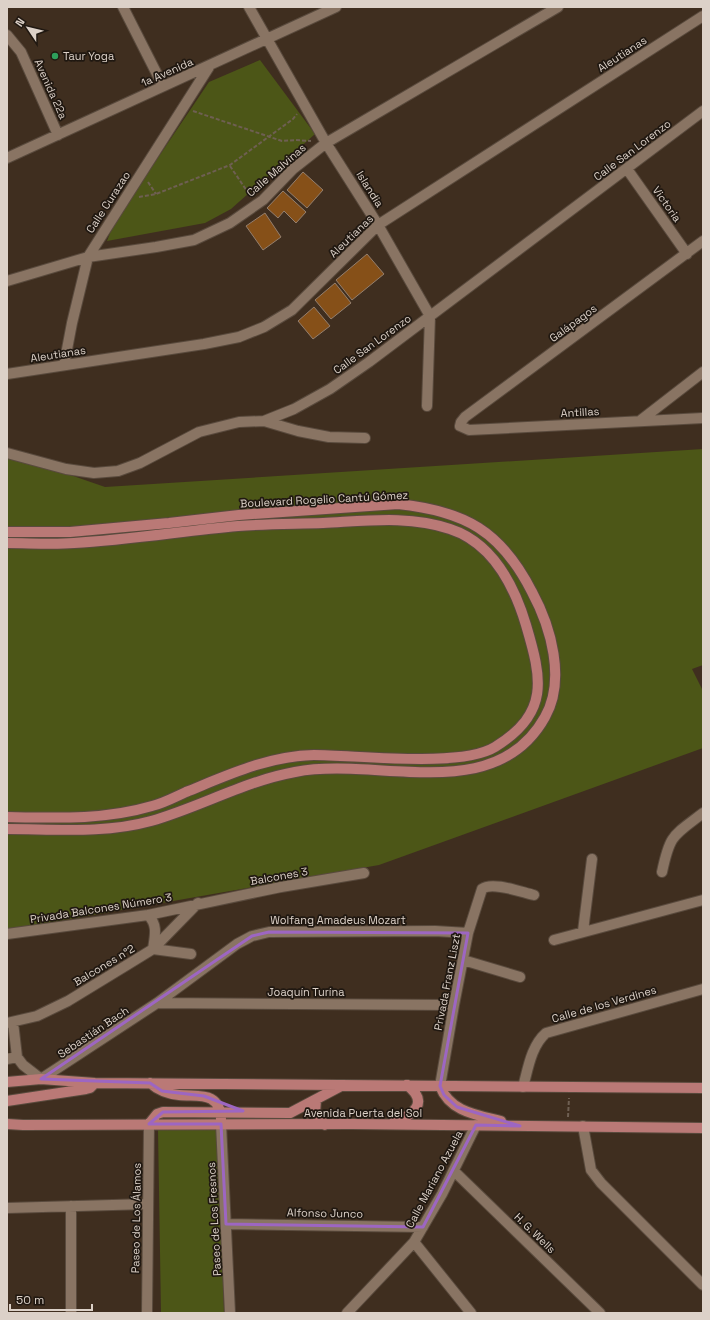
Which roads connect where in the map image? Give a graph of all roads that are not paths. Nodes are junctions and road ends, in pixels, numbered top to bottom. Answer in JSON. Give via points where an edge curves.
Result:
{"nodes":[{"id":1,"x":123,"y":7,"type":"edge"},
{"id":2,"x":249,"y":7,"type":"edge"},
{"id":3,"x":336,"y":7,"type":"edge"},
{"id":4,"x":558,"y":7,"type":"edge"},
{"id":5,"x":702,"y":7,"type":"edge"},
{"id":6,"x":703,"y":12,"type":"edge"},
{"id":7,"x":703,"y":16,"type":"edge"},
{"id":8,"x":7,"y":35,"type":"edge"},
{"id":9,"x":266,"y":39,"type":"junction"},
{"id":10,"x":209,"y":67,"type":"junction"},
{"id":11,"x":163,"y":86,"type":"junction"},
{"id":12,"x":703,"y":111,"type":"edge"},
{"id":13,"x":58,"y":135,"type":"junction"},
{"id":14,"x":326,"y":143,"type":"junction"},
{"id":15,"x":7,"y":158,"type":"edge"},
{"id":16,"x":627,"y":168,"type":"junction"},
{"id":17,"x":378,"y":225,"type":"junction"},
{"id":18,"x":703,"y":241,"type":"edge"},
{"id":19,"x":687,"y":254,"type":"junction"},
{"id":20,"x":88,"y":257,"type":"junction"},
{"id":21,"x":7,"y":281,"type":"edge"},
{"id":22,"x":430,"y":316,"type":"junction"},
{"id":23,"x":64,"y":365,"type":"junction"},
{"id":24,"x":703,"y":372,"type":"edge"},
{"id":25,"x":7,"y":374,"type":"edge"},
{"id":26,"x":427,"y":406,"type":"dead end"},
{"id":27,"x":703,"y":418,"type":"edge"},
{"id":28,"x":640,"y":420,"type":"junction"},
{"id":29,"x":264,"y":421,"type":"junction"},
{"id":30,"x":460,"y":426,"type":"joint"},
{"id":31,"x":365,"y":438,"type":"dead end"},
{"id":32,"x":7,"y":453,"type":"edge"},
{"id":33,"x":7,"y":532,"type":"edge"},
{"id":34,"x":7,"y":543,"type":"edge"},
{"id":35,"x":703,"y":813,"type":"edge"},
{"id":36,"x":7,"y":817,"type":"edge"},
{"id":37,"x":7,"y":829,"type":"edge"},
{"id":38,"x":592,"y":859,"type":"dead end"},
{"id":39,"x":662,"y":872,"type":"dead end"},
{"id":40,"x":364,"y":873,"type":"dead end"},
{"id":41,"x":534,"y":895,"type":"dead end"},
{"id":42,"x":703,"y":900,"type":"edge"},
{"id":43,"x":198,"y":903,"type":"junction"},
{"id":44,"x":148,"y":915,"type":"junction"},
{"id":45,"x":583,"y":931,"type":"junction"},
{"id":46,"x":468,"y":933,"type":"junction"},
{"id":47,"x":7,"y":934,"type":"edge"},
{"id":48,"x":554,"y":940,"type":"dead end"},
{"id":49,"x":153,"y":949,"type":"junction"},
{"id":50,"x":191,"y":954,"type":"dead end"},
{"id":51,"x":463,"y":960,"type":"junction"},
{"id":52,"x":520,"y":977,"type":"dead end"},
{"id":53,"x":703,"y":989,"type":"edge"},
{"id":54,"x":157,"y":1003,"type":"junction"},
{"id":55,"x":454,"y":1005,"type":"junction"},
{"id":56,"x":10,"y":1022,"type":"edge"},
{"id":57,"x":17,"y":1057,"type":"junction"},
{"id":58,"x":7,"y":1059,"type":"edge"},
{"id":59,"x":41,"y":1079,"type":"junction"},
{"id":60,"x":7,"y":1082,"type":"edge"},
{"id":61,"x":95,"y":1083,"type":"junction"},
{"id":62,"x":150,"y":1083,"type":"junction"},
{"id":63,"x":344,"y":1084,"type":"junction"},
{"id":64,"x":407,"y":1085,"type":"junction"},
{"id":65,"x":440,"y":1086,"type":"junction"},
{"id":66,"x":523,"y":1087,"type":"junction"},
{"id":67,"x":703,"y":1088,"type":"edge"},
{"id":68,"x":316,"y":1100,"type":"junction"},
{"id":69,"x":7,"y":1102,"type":"edge"},
{"id":70,"x":220,"y":1113,"type":"junction"},
{"id":71,"x":7,"y":1124,"type":"edge"},
{"id":72,"x":149,"y":1124,"type":"junction"},
{"id":73,"x":221,"y":1124,"type":"junction"},
{"id":74,"x":24,"y":1125,"type":"junction"},
{"id":75,"x":325,"y":1125,"type":"junction"},
{"id":76,"x":386,"y":1125,"type":"junction"},
{"id":77,"x":476,"y":1125,"type":"junction"},
{"id":78,"x":520,"y":1126,"type":"junction"},
{"id":79,"x":583,"y":1126,"type":"junction"},
{"id":80,"x":703,"y":1128,"type":"edge"},
{"id":81,"x":7,"y":1132,"type":"edge"},
{"id":82,"x":454,"y":1170,"type":"junction"},
{"id":83,"x":148,"y":1204,"type":"junction"},
{"id":84,"x":71,"y":1206,"type":"junction"},
{"id":85,"x":7,"y":1208,"type":"edge"},
{"id":86,"x":226,"y":1224,"type":"junction"},
{"id":87,"x":423,"y":1227,"type":"junction"},
{"id":88,"x":414,"y":1242,"type":"junction"},
{"id":89,"x":703,"y":1285,"type":"edge"},
{"id":90,"x":71,"y":1313,"type":"edge"},
{"id":91,"x":147,"y":1313,"type":"edge"},
{"id":92,"x":230,"y":1313,"type":"edge"},
{"id":93,"x":347,"y":1313,"type":"edge"},
{"id":94,"x":471,"y":1313,"type":"edge"},
{"id":95,"x":600,"y":1313,"type":"edge"}],
"edges":[{"from":1,"to":11,"type":"street"},
{"from":2,"to":9,"type":"street","name":"Islandia"},
{"from":3,"to":9,"type":"street","name":"1a Avenida"},
{"from":4,"to":14,"type":"street","name":"Calle Malvinas"},
{"from":5,"to":6,"type":"street"},
{"from":7,"to":17,"type":"street","name":"Aleutianas"},
{"from":8,"to":13,"type":"street","name":"Avenida 22a","via":[[22,52]]},
{"from":9,"to":10,"type":"street","name":"1a Avenida"},
{"from":9,"to":14,"type":"street","name":"Islandia"},
{"from":10,"to":11,"type":"street","name":"1a Avenida"},
{"from":10,"to":20,"type":"street","name":"Calle Curazao"},
{"from":11,"to":13,"type":"street","name":"1a Avenida"},
{"from":12,"to":16,"type":"street","name":"Calle San Lorenzo"},
{"from":13,"to":15,"type":"street","name":"1a Avenida"},
{"from":14,"to":17,"type":"street","name":"Islandia"},
{"from":14,"to":20,"type":"street","name":"Calle Malvinas","via":[[293,169],[256,205],[230,223],[194,240]]},
{"from":16,"to":19,"type":"street","name":"Victoria"},
{"from":16,"to":22,"type":"street","name":"Calle San Lorenzo"},
{"from":17,"to":22,"type":"street","name":"Islandia"},
{"from":17,"to":23,"type":"street","name":"Aleutianas","via":[[292,310],[264,327],[239,337],[204,344]]},
{"from":18,"to":19,"type":"street","name":"Galápagos"},
{"from":19,"to":30,"type":"street","name":"Galápagos","via":[[465,417]]},
{"from":20,"to":21,"type":"street","name":"Calle Malvinas"},
{"from":20,"to":23,"type":"street","name":"Calle Curazao"},
{"from":22,"to":26,"type":"street"},
{"from":22,"to":29,"type":"street","name":"Calle San Lorenzo","via":[[330,389],[294,409]]},
{"from":23,"to":25,"type":"street","name":"Aleutianas"},
{"from":24,"to":28,"type":"street"},
{"from":27,"to":28,"type":"street","name":"Antillas"},
{"from":28,"to":30,"type":"street","name":"Antillas","via":[[469,430]]},
{"from":29,"to":31,"type":"street","via":[[329,437]]},
{"from":29,"to":32,"type":"street","name":"Calle San Lorenzo","via":[[239,422],[199,432],[118,471],[94,473],[66,469]]},
{"from":33,"to":37,"type":"main road","name":"Boulevard Rogelio Cantú Gómez","via":[[70,532],[239,515],[398,504],[453,514],[479,527],[498,541],[521,569],[541,608],[553,650],[555,685],[551,706],[540,726],[525,744],[500,762],[474,769],[446,772],[314,768],[279,775],[151,821],[121,827],[66,830]]},
{"from":34,"to":36,"type":"main road","name":"Boulevard Rogelio Cantú Gómez","via":[[71,544],[237,526],[398,519],[450,528],[472,538],[493,556],[510,583],[535,655],[540,682],[536,703],[513,734],[493,749],[469,756],[426,759],[312,755],[282,758],[249,766],[154,806],[119,814],[82,817]]},
{"from":35,"to":39,"type":"street","via":[[670,840]]},
{"from":38,"to":45,"type":"street"},
{"from":40,"to":43,"type":"street","name":"Balcones 3"},
{"from":41,"to":46,"type":"street","name":"Privada Franz Liszt","via":[[486,886],[482,889]]},
{"from":42,"to":45,"type":"street"},
{"from":43,"to":44,"type":"street","name":"Privada Balcones Número 3"},
{"from":43,"to":49,"type":"street","name":"Balcones n°2"},
{"from":44,"to":47,"type":"street","name":"Privada Balcones Número 3"},
{"from":44,"to":49,"type":"street","via":[[156,927]]},
{"from":45,"to":48,"type":"street"},
{"from":46,"to":51,"type":"street","name":"Privada Franz Liszt"},
{"from":46,"to":54,"type":"street","name":"Wolfang Amadeus Mozart","via":[[269,932],[252,936]]},
{"from":49,"to":50,"type":"street"},
{"from":49,"to":56,"type":"street","name":"Balcones n°2","via":[[68,1001],[38,1016]]},
{"from":51,"to":52,"type":"street"},
{"from":51,"to":55,"type":"street","name":"Privada Franz Liszt"},
{"from":53,"to":66,"type":"street","name":"Calle de los Verdines","via":[[546,1033],[534,1050]]},
{"from":54,"to":55,"type":"street","name":"Joaquín Turína"},
{"from":54,"to":59,"type":"street","name":"Sebastián Bach"},
{"from":55,"to":65,"type":"street","name":"Privada Franz Liszt"},
{"from":56,"to":57,"type":"street"},
{"from":57,"to":58,"type":"street"},
{"from":57,"to":59,"type":"street"},
{"from":59,"to":60,"type":"main road"},
{"from":59,"to":61,"type":"main road"},
{"from":61,"to":62,"type":"main road"},
{"from":61,"to":69,"type":"main road","via":[[86,1089]]},
{"from":62,"to":63,"type":"main road"},
{"from":62,"to":70,"type":"main road","via":[[162,1091],[177,1095],[210,1098],[218,1105]]},
{"from":63,"to":64,"type":"main road"},
{"from":63,"to":68,"type":"main road"},
{"from":64,"to":65,"type":"main road"},
{"from":64,"to":76,"type":"main road","via":[[414,1091],[418,1104],[407,1117]]},
{"from":65,"to":66,"type":"main road"},
{"from":65,"to":78,"type":"main road","via":[[457,1107]]},
{"from":66,"to":67,"type":"main road"},
{"from":68,"to":70,"type":"main road","via":[[285,1114]]},
{"from":68,"to":75,"type":"main road","via":[[316,1113]]},
{"from":70,"to":72,"type":"main road","via":[[163,1112],[157,1114]]},
{"from":70,"to":73,"type":"main road"},
{"from":71,"to":74,"type":"main road","name":"Avenida Puerta del Sol"},
{"from":72,"to":73,"type":"main road","name":"Avenida Puerta del Sol"},
{"from":72,"to":74,"type":"main road","name":"Avenida Puerta del Sol"},
{"from":72,"to":83,"type":"street","name":"Paseo de Los Álamos"},
{"from":73,"to":75,"type":"main road","name":"Avenida Puerta del Sol"},
{"from":73,"to":86,"type":"street","name":"Paseo de Los Fresnos"},
{"from":74,"to":81,"type":"main road"},
{"from":75,"to":76,"type":"main road","name":"Avenida Puerta del Sol"},
{"from":76,"to":77,"type":"main road","name":"Avenida Puerta del Sol"},
{"from":77,"to":78,"type":"main road","name":"Avenida Puerta del Sol"},
{"from":77,"to":82,"type":"street","name":"Calle Mariano Azuela"},
{"from":78,"to":79,"type":"main road","name":"Avenida Puerta del Sol"},
{"from":79,"to":80,"type":"main road","name":"Avenida Puerta del Sol"},
{"from":79,"to":89,"type":"street","via":[[591,1170]]},
{"from":82,"to":87,"type":"street","name":"Calle Mariano Azuela"},
{"from":82,"to":95,"type":"street","name":"H. G. Wells"},
{"from":83,"to":84,"type":"street"},
{"from":83,"to":91,"type":"street","name":"Paseo de Los Álamos"},
{"from":84,"to":85,"type":"street"},
{"from":84,"to":90,"type":"street"},
{"from":86,"to":87,"type":"street","name":"Alfonso Junco"},
{"from":86,"to":92,"type":"street","name":"Paseo de Los Fresnos"},
{"from":87,"to":88,"type":"street","name":"Calle Mariano Azuela"},
{"from":88,"to":93,"type":"street","name":"Calle Mariano Azuela"},
{"from":88,"to":94,"type":"street"}]}
